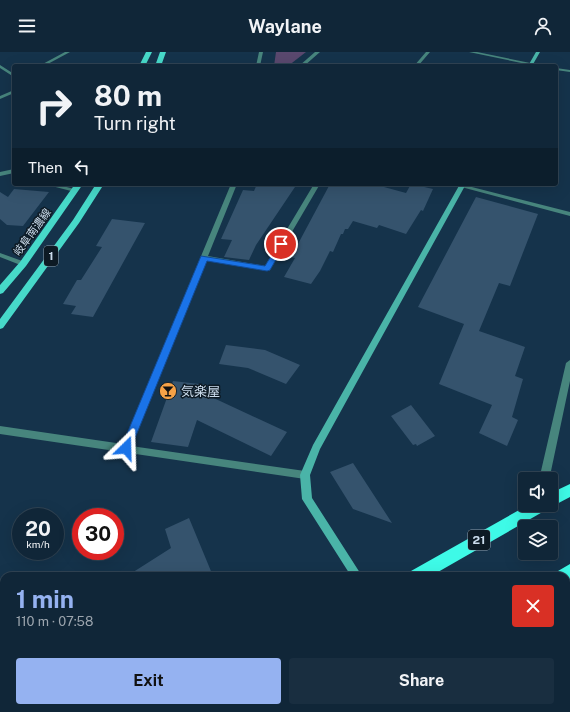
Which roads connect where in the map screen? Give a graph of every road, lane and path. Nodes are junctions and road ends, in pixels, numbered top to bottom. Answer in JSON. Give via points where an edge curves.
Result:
{"nodes":[{"id":1,"x":68,"y":52,"type":"edge"},
{"id":2,"x":149,"y":52,"type":"edge"},
{"id":3,"x":163,"y":52,"type":"edge"},
{"id":4,"x":261,"y":52,"type":"edge"},
{"id":5,"x":318,"y":52,"type":"edge"},
{"id":6,"x":428,"y":52,"type":"edge"},
{"id":7,"x":471,"y":52,"type":"edge"},
{"id":8,"x":538,"y":52,"type":"edge"},
{"id":9,"x":45,"y":64,"type":"edge"},
{"id":10,"x":143,"y":64,"type":"edge"},
{"id":11,"x":159,"y":64,"type":"edge"},
{"id":12,"x":258,"y":64,"type":"edge"},
{"id":13,"x":303,"y":64,"type":"edge"},
{"id":14,"x":418,"y":64,"type":"edge"},
{"id":15,"x":525,"y":64,"type":"edge"},
{"id":16,"x":531,"y":64,"type":"edge"},
{"id":17,"x":0,"y":66,"type":"edge"},
{"id":18,"x":558,"y":69,"type":"edge"},
{"id":19,"x":570,"y":71,"type":"edge"},
{"id":20,"x":12,"y":75,"type":"edge"},
{"id":21,"x":12,"y":92,"type":"edge"},
{"id":22,"x":0,"y":98,"type":"edge"},
{"id":23,"x":12,"y":172,"type":"edge"},
{"id":24,"x":0,"y":174,"type":"edge"},
{"id":25,"x":99,"y":186,"type":"edge"},
{"id":26,"x":233,"y":186,"type":"edge"},
{"id":27,"x":316,"y":186,"type":"edge"},
{"id":28,"x":462,"y":186,"type":"edge"},
{"id":29,"x":467,"y":186,"type":"edge"},
{"id":30,"x":77,"y":187,"type":"edge"},
{"id":31,"x":570,"y":214,"type":"edge"},
{"id":32,"x":0,"y":255,"type":"edge"},
{"id":33,"x":204,"y":258,"type":"junction"},
{"id":34,"x":22,"y":264,"type":"junction"},
{"id":35,"x":0,"y":291,"type":"edge"},
{"id":36,"x":0,"y":326,"type":"edge"},
{"id":37,"x":570,"y":363,"type":"edge"},
{"id":38,"x":568,"y":383,"type":"edge"},
{"id":39,"x":0,"y":430,"type":"edge"},
{"id":40,"x":126,"y":448,"type":"junction"},
{"id":41,"x":546,"y":472,"type":"edge"},
{"id":42,"x":305,"y":475,"type":"junction"},
{"id":43,"x":570,"y":490,"type":"edge"},
{"id":44,"x":558,"y":496,"type":"edge"},
{"id":45,"x":526,"y":512,"type":"edge"},
{"id":46,"x":354,"y":572,"type":"edge"},
{"id":47,"x":423,"y":572,"type":"edge"}],
"edges":[{"from":1,"to":9,"type":"street"},
{"from":2,"to":10,"type":"main road"},
{"from":3,"to":11,"type":"main road"},
{"from":4,"to":12,"type":"street"},
{"from":5,"to":13,"type":"street"},
{"from":6,"to":14,"type":"street"},
{"from":7,"to":15,"type":"street"},
{"from":8,"to":16,"type":"street"},
{"from":17,"to":20,"type":"street"},
{"from":18,"to":19,"type":"street"},
{"from":21,"to":22,"type":"street"},
{"from":23,"to":24,"type":"street"},
{"from":25,"to":36,"type":"main road","number":"1"},
{"from":26,"to":33,"type":"street"},
{"from":27,"to":33,"type":"street","via":[[267,269]]},
{"from":28,"to":42,"type":"street","via":[[316,448]]},
{"from":29,"to":31,"type":"street"},
{"from":30,"to":34,"type":"main road","name":"岐阜南濃線","number":"1"},
{"from":32,"to":34,"type":"street"},
{"from":33,"to":40,"type":"street"},
{"from":34,"to":35,"type":"main road","name":"岐阜南濃線","number":"1"},
{"from":37,"to":38,"type":"street"},
{"from":38,"to":41,"type":"street"},
{"from":39,"to":40,"type":"street"},
{"from":40,"to":42,"type":"street"},
{"from":42,"to":46,"type":"street","via":[[307,499]]},
{"from":43,"to":44,"type":"highway"},
{"from":45,"to":47,"type":"highway","number":"21"}]}
